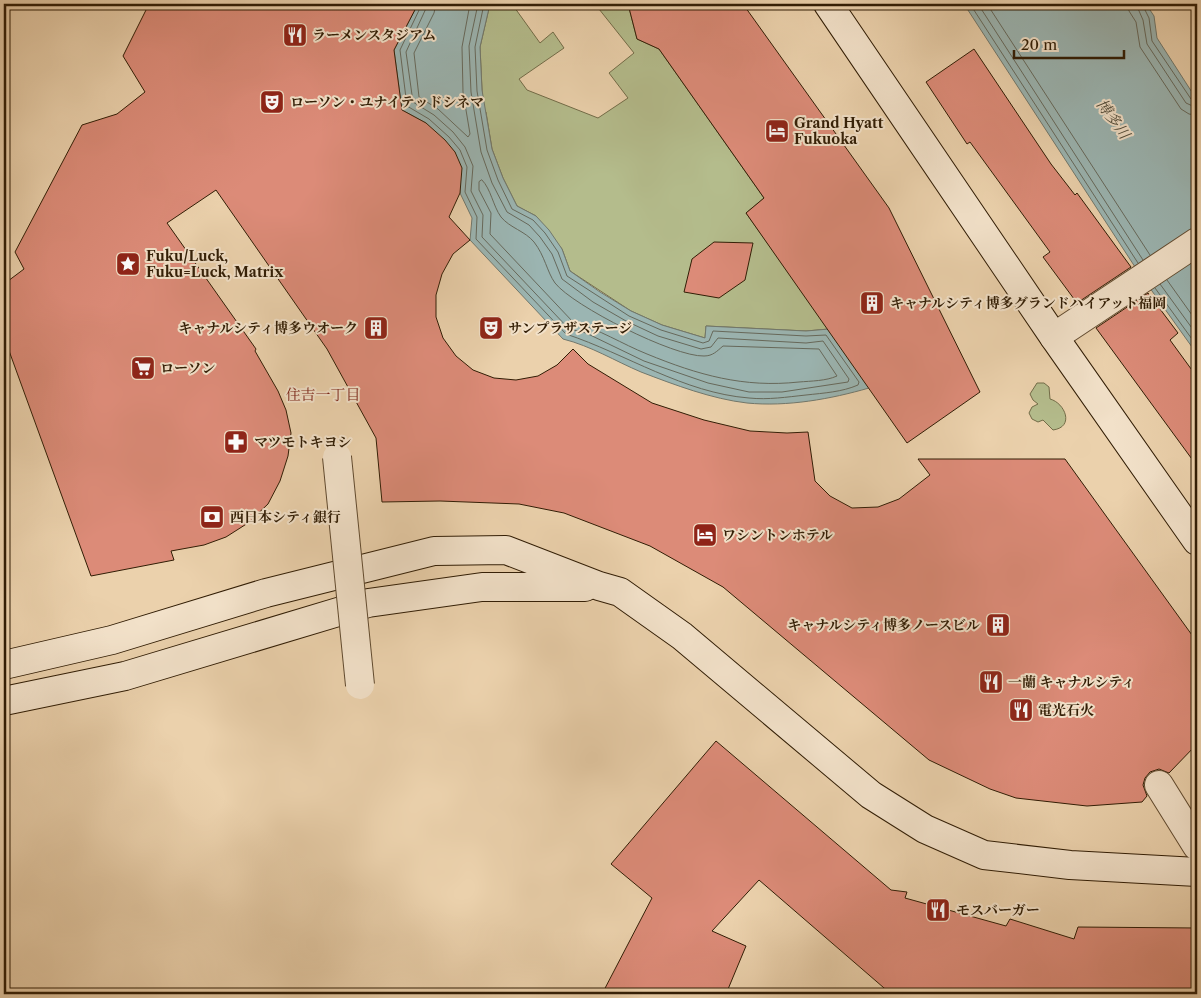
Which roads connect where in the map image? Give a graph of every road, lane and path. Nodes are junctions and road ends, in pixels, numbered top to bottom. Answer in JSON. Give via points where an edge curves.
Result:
{"nodes":[{"id":1,"x":828,"y":4,"type":"edge"},
{"id":2,"x":1197,"y":242,"type":"edge"},
{"id":3,"x":1054,"y":337,"type":"junction"},
{"id":4,"x":337,"y":457,"type":"dead end"},
{"id":5,"x":1197,"y":541,"type":"edge"},
{"id":6,"x":599,"y":586,"type":"junction"},
{"id":7,"x":4,"y":665,"type":"edge"},
{"id":8,"x":360,"y":685,"type":"dead end"},
{"id":9,"x":4,"y":701,"type":"edge"},
{"id":10,"x":1159,"y":785,"type":"dead end"},
{"id":11,"x":1197,"y":846,"type":"edge"},
{"id":12,"x":1197,"y":872,"type":"edge"}],
"edges":[{"from":1,"to":3,"type":"street"},
{"from":2,"to":3,"type":"street"},
{"from":3,"to":5,"type":"street"},
{"from":4,"to":8,"type":"street","bridge":true},
{"from":6,"to":7,"type":"street","via":[[506,550],[434,552],[266,592],[112,640]]},
{"from":6,"to":9,"type":"street","via":[[482,588],[368,603],[125,676]]},
{"from":6,"to":12,"type":"street","via":[[620,592],[682,636],[871,795],[925,829],[984,855],[1070,865]]},
{"from":10,"to":11,"type":"street"}]}
